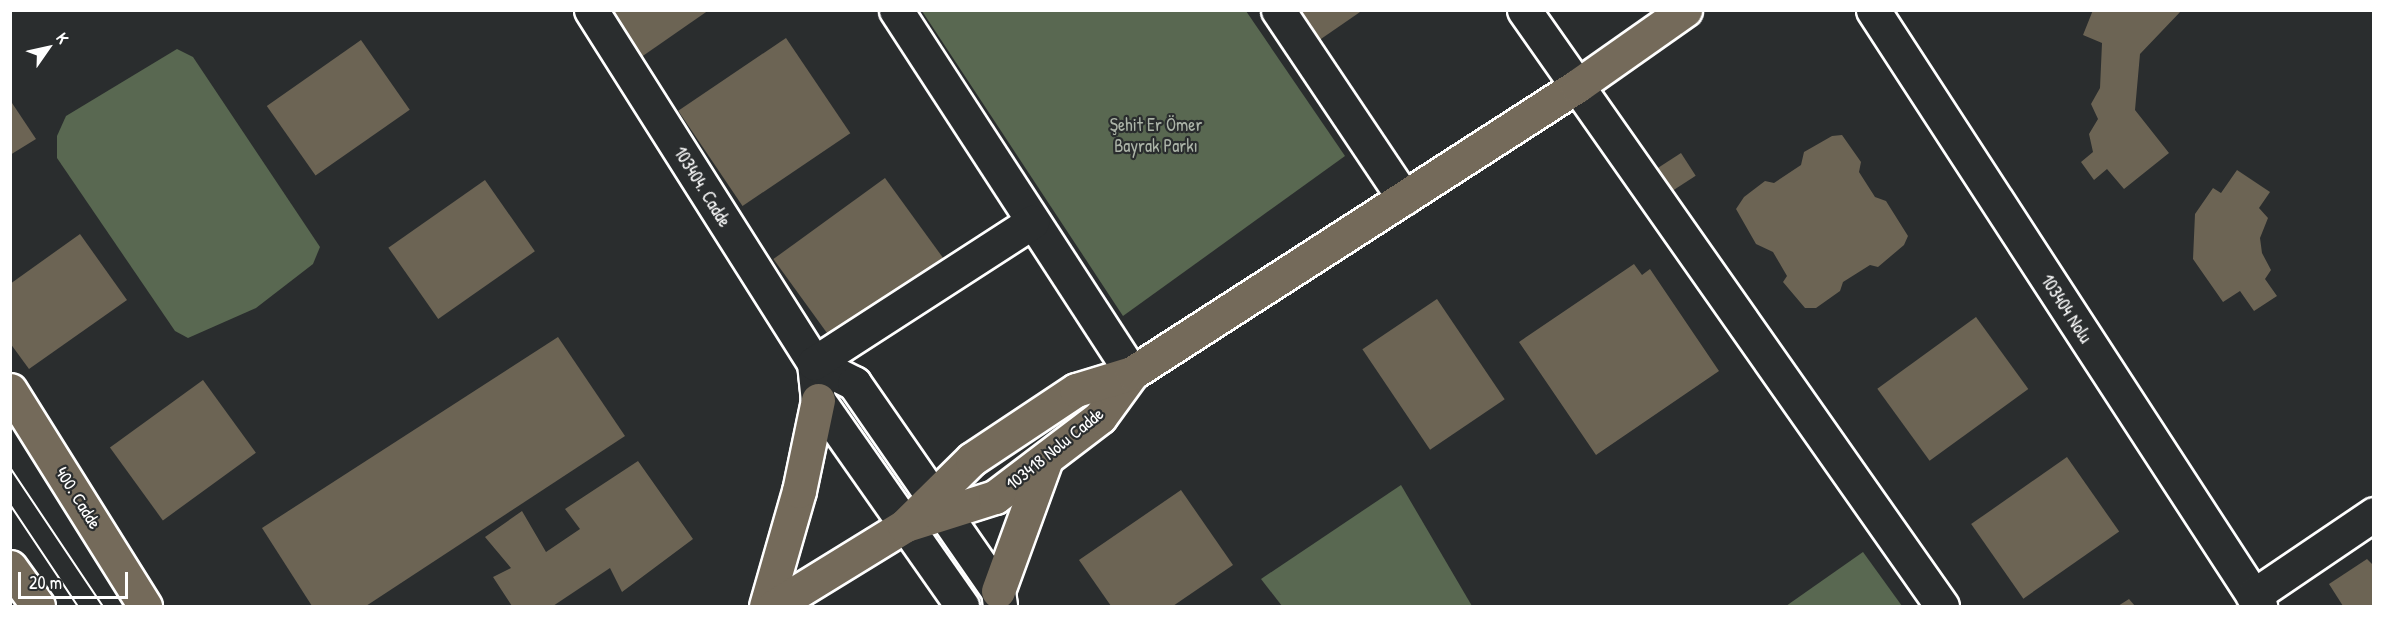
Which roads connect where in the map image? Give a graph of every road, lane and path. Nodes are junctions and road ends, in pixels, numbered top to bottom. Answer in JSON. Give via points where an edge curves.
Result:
{"nodes":[{"id":1,"x":591,"y":10,"type":"edge"},
{"id":2,"x":896,"y":10,"type":"edge"},
{"id":3,"x":1278,"y":10,"type":"edge"},
{"id":4,"x":1524,"y":10,"type":"edge"},
{"id":5,"x":1685,"y":10,"type":"edge"},
{"id":6,"x":1873,"y":10,"type":"edge"},
{"id":7,"x":1577,"y":86,"type":"junction"},
{"id":8,"x":1404,"y":198,"type":"junction"},
{"id":9,"x":1032,"y":222,"type":"junction"},
{"id":10,"x":814,"y":363,"type":"junction"},
{"id":11,"x":1132,"y":374,"type":"junction"},
{"id":12,"x":10,"y":390,"type":"edge"},
{"id":13,"x":818,"y":400,"type":"junction"},
{"id":14,"x":1045,"y":462,"type":"junction"},
{"id":15,"x":938,"y":506,"type":"junction"},
{"id":16,"x":2373,"y":514,"type":"edge"},
{"id":17,"x":904,"y":526,"type":"junction"},
{"id":18,"x":10,"y":567,"type":"edge"},
{"id":19,"x":999,"y":599,"type":"edge"},
{"id":20,"x":2256,"y":601,"type":"edge"},
{"id":21,"x":38,"y":606,"type":"edge"},
{"id":22,"x":145,"y":606,"type":"edge"},
{"id":23,"x":766,"y":606,"type":"edge"},
{"id":24,"x":774,"y":606,"type":"edge"},
{"id":25,"x":962,"y":606,"type":"edge"},
{"id":26,"x":1941,"y":606,"type":"edge"}],
"edges":[{"from":1,"to":10,"type":"street","name":"103404. Cadde"},
{"from":2,"to":9,"type":"street"},
{"from":3,"to":8,"type":"street"},
{"from":4,"to":7,"type":"street"},
{"from":5,"to":7,"type":"main road"},
{"from":6,"to":20,"type":"street","name":"103404 Nolu"},
{"from":7,"to":8,"type":"main road"},
{"from":7,"to":26,"type":"street"},
{"from":8,"to":11,"type":"main road"},
{"from":9,"to":10,"type":"street"},
{"from":9,"to":11,"type":"street"},
{"from":10,"to":13,"type":"street","name":"103404. Cadde"},
{"from":10,"to":15,"type":"street","via":[[854,383]]},
{"from":11,"to":14,"type":"main road","name":"103418 Nolu Cadde","via":[[1100,417]]},
{"from":11,"to":15,"type":"main road","name":"103418 Nolu Cadde","via":[[1076,390],[972,459]]},
{"from":12,"to":22,"type":"main road","name":"400. Cadde"},
{"from":13,"to":17,"type":"street","name":"103404. Cadde"},
{"from":13,"to":23,"type":"main road","via":[[799,491]]},
{"from":14,"to":15,"type":"main road","name":"103418 Nolu Cadde","via":[[995,497]]},
{"from":14,"to":19,"type":"main road"},
{"from":15,"to":17,"type":"main road","name":"103418 Nolu Cadde"},
{"from":15,"to":19,"type":"street"},
{"from":16,"to":20,"type":"street"},
{"from":17,"to":24,"type":"main road","name":"103418 Nolu Cadde"},
{"from":17,"to":25,"type":"street","name":"103404. Cadde"},
{"from":18,"to":21,"type":"main road"}]}
